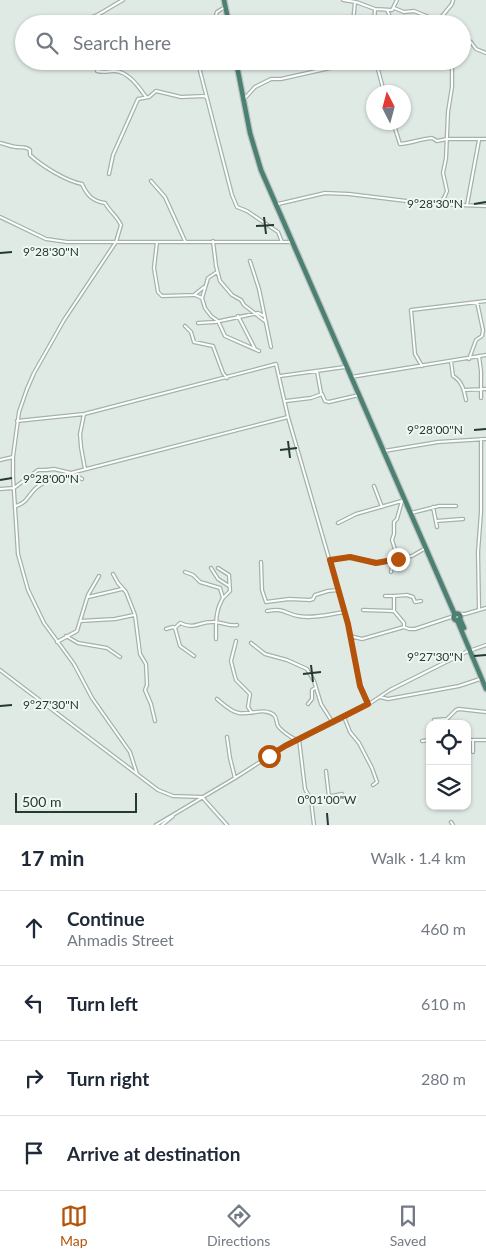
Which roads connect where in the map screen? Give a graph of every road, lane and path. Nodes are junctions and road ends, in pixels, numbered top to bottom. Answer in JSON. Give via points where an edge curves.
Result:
{"nodes":[{"id":1,"x":123,"y":0,"type":"edge"},
{"id":2,"x":224,"y":0,"type":"edge"},
{"id":3,"x":343,"y":0,"type":"edge"},
{"id":4,"x":397,"y":0,"type":"edge"},
{"id":5,"x":453,"y":0,"type":"edge"},
{"id":6,"x":355,"y":2,"type":"junction"},
{"id":7,"x":225,"y":7,"type":"junction"},
{"id":8,"x":394,"y":8,"type":"junction"},
{"id":9,"x":375,"y":9,"type":"junction"},
{"id":10,"x":387,"y":10,"type":"junction"},
{"id":11,"x":101,"y":15,"type":"edge"},
{"id":12,"x":216,"y":15,"type":"edge"},
{"id":13,"x":227,"y":15,"type":"edge"},
{"id":14,"x":354,"y":15,"type":"edge"},
{"id":15,"x":375,"y":15,"type":"edge"},
{"id":16,"x":389,"y":15,"type":"edge"},
{"id":17,"x":425,"y":15,"type":"edge"},
{"id":18,"x":443,"y":15,"type":"edge"},
{"id":19,"x":471,"y":42,"type":"edge"},
{"id":20,"x":486,"y":53,"type":"edge"},
{"id":21,"x":200,"y":70,"type":"edge"},
{"id":22,"x":239,"y":70,"type":"edge"},
{"id":23,"x":321,"y":70,"type":"edge"},
{"id":24,"x":378,"y":70,"type":"edge"},
{"id":25,"x":452,"y":70,"type":"edge"},
{"id":26,"x":98,"y":71,"type":"dead end"},
{"id":27,"x":382,"y":85,"type":"edge"},
{"id":28,"x":146,"y":97,"type":"junction"},
{"id":29,"x":208,"y":99,"type":"junction"},
{"id":30,"x":243,"y":100,"type":"junction"},
{"id":31,"x":396,"y":130,"type":"edge"},
{"id":32,"x":447,"y":140,"type":"junction"},
{"id":33,"x":479,"y":140,"type":"junction"},
{"id":34,"x":486,"y":140,"type":"edge"},
{"id":35,"x":0,"y":143,"type":"edge"},
{"id":36,"x":109,"y":174,"type":"dead end"},
{"id":37,"x":151,"y":181,"type":"dead end"},
{"id":38,"x":439,"y":204,"type":"junction"},
{"id":39,"x":276,"y":205,"type":"junction"},
{"id":40,"x":467,"y":205,"type":"junction"},
{"id":41,"x":486,"y":206,"type":"edge"},
{"id":42,"x":0,"y":217,"type":"edge"},
{"id":43,"x":185,"y":241,"type":"junction"},
{"id":44,"x":213,"y":241,"type":"junction"},
{"id":45,"x":116,"y":242,"type":"junction"},
{"id":46,"x":157,"y":242,"type":"junction"},
{"id":47,"x":282,"y":242,"type":"junction"},
{"id":48,"x":293,"y":242,"type":"junction"},
{"id":49,"x":250,"y":261,"type":"dead end"},
{"id":50,"x":217,"y":272,"type":"junction"},
{"id":51,"x":204,"y":287,"type":"junction"},
{"id":52,"x":194,"y":295,"type":"junction"},
{"id":53,"x":202,"y":298,"type":"junction"},
{"id":54,"x":476,"y":301,"type":"junction"},
{"id":55,"x":486,"y":301,"type":"edge"},
{"id":56,"x":253,"y":314,"type":"junction"},
{"id":57,"x":238,"y":316,"type":"junction"},
{"id":58,"x":265,"y":316,"type":"junction"},
{"id":59,"x":218,"y":321,"type":"junction"},
{"id":60,"x":266,"y":322,"type":"junction"},
{"id":61,"x":198,"y":323,"type":"dead end"},
{"id":62,"x":184,"y":326,"type":"dead end"},
{"id":63,"x":271,"y":347,"type":"dead end"},
{"id":64,"x":255,"y":349,"type":"junction"},
{"id":65,"x":259,"y":350,"type":"dead end"},
{"id":66,"x":486,"y":355,"type":"edge"},
{"id":67,"x":479,"y":356,"type":"junction"},
{"id":68,"x":469,"y":358,"type":"junction"},
{"id":69,"x":451,"y":362,"type":"junction"},
{"id":70,"x":347,"y":366,"type":"junction"},
{"id":71,"x":422,"y":366,"type":"junction"},
{"id":72,"x":317,"y":371,"type":"junction"},
{"id":73,"x":280,"y":376,"type":"junction"},
{"id":74,"x":351,"y":377,"type":"junction"},
{"id":75,"x":227,"y":378,"type":"junction"},
{"id":76,"x":481,"y":389,"type":"junction"},
{"id":77,"x":486,"y":389,"type":"edge"},
{"id":78,"x":464,"y":390,"type":"junction"},
{"id":79,"x":322,"y":394,"type":"junction"},
{"id":80,"x":359,"y":395,"type":"junction"},
{"id":81,"x":481,"y":398,"type":"dead end"},
{"id":82,"x":466,"y":400,"type":"dead end"},
{"id":83,"x":285,"y":401,"type":"junction"},
{"id":84,"x":84,"y":414,"type":"junction"},
{"id":85,"x":288,"y":417,"type":"junction"},
{"id":86,"x":17,"y":421,"type":"junction"},
{"id":87,"x":481,"y":439,"type":"junction"},
{"id":88,"x":486,"y":439,"type":"edge"},
{"id":89,"x":384,"y":452,"type":"junction"},
{"id":90,"x":13,"y":457,"type":"junction"},
{"id":91,"x":0,"y":460,"type":"edge"},
{"id":92,"x":86,"y":470,"type":"junction"},
{"id":93,"x":72,"y":474,"type":"junction"},
{"id":94,"x":82,"y":479,"type":"dead end"},
{"id":95,"x":374,"y":486,"type":"dead end"},
{"id":96,"x":14,"y":488,"type":"junction"},
{"id":97,"x":0,"y":489,"type":"edge"},
{"id":98,"x":403,"y":501,"type":"junction"},
{"id":99,"x":16,"y":506,"type":"junction"},
{"id":100,"x":456,"y":506,"type":"dead end"},
{"id":101,"x":382,"y":507,"type":"junction"},
{"id":102,"x":433,"y":507,"type":"junction"},
{"id":103,"x":411,"y":513,"type":"junction"},
{"id":104,"x":463,"y":519,"type":"dead end"},
{"id":105,"x":436,"y":520,"type":"junction"},
{"id":106,"x":338,"y":523,"type":"dead end"},
{"id":107,"x":437,"y":527,"type":"dead end"},
{"id":108,"x":426,"y":548,"type":"junction"},
{"id":109,"x":398,"y":559,"type":"junction"},
{"id":110,"x":330,"y":560,"type":"junction"},
{"id":111,"x":392,"y":560,"type":"junction"},
{"id":112,"x":262,"y":562,"type":"dead end"},
{"id":113,"x":211,"y":568,"type":"dead end"},
{"id":114,"x":218,"y":568,"type":"dead end"},
{"id":115,"x":185,"y":572,"type":"dead end"},
{"id":116,"x":391,"y":572,"type":"dead end"},
{"id":117,"x":113,"y":574,"type":"dead end"},
{"id":118,"x":99,"y":576,"type":"dead end"},
{"id":119,"x":229,"y":586,"type":"junction"},
{"id":120,"x":123,"y":589,"type":"junction"},
{"id":121,"x":338,"y":590,"type":"junction"},
{"id":122,"x":384,"y":596,"type":"dead end"},
{"id":123,"x":394,"y":596,"type":"junction"},
{"id":124,"x":88,"y":597,"type":"junction"},
{"id":125,"x":224,"y":598,"type":"junction"},
{"id":126,"x":421,"y":602,"type":"dead end"},
{"id":127,"x":486,"y":608,"type":"edge"},
{"id":128,"x":363,"y":610,"type":"dead end"},
{"id":129,"x":479,"y":610,"type":"junction"},
{"id":130,"x":267,"y":611,"type":"dead end"},
{"id":131,"x":345,"y":612,"type":"junction"},
{"id":132,"x":394,"y":612,"type":"junction"},
{"id":133,"x":134,"y":615,"type":"junction"},
{"id":134,"x":457,"y":617,"type":"junction"},
{"id":135,"x":80,"y":621,"type":"junction"},
{"id":136,"x":216,"y":622,"type":"junction"},
{"id":137,"x":237,"y":625,"type":"dead end"},
{"id":138,"x":404,"y":627,"type":"junction"},
{"id":139,"x":175,"y":628,"type":"junction"},
{"id":140,"x":166,"y":629,"type":"dead end"},
{"id":141,"x":66,"y":636,"type":"junction"},
{"id":142,"x":350,"y":636,"type":"junction"},
{"id":143,"x":216,"y":639,"type":"dead end"},
{"id":144,"x":236,"y":641,"type":"dead end"},
{"id":145,"x":57,"y":642,"type":"junction"},
{"id":146,"x":251,"y":643,"type":"dead end"},
{"id":147,"x":486,"y":645,"type":"edge"},
{"id":148,"x":471,"y":650,"type":"junction"},
{"id":149,"x":194,"y":656,"type":"dead end"},
{"id":150,"x":120,"y":657,"type":"dead end"},
{"id":151,"x":0,"y":670,"type":"edge"},
{"id":152,"x":484,"y":681,"type":"edge"},
{"id":153,"x":315,"y":688,"type":"junction"},
{"id":154,"x":486,"y":689,"type":"edge"},
{"id":155,"x":380,"y":697,"type":"junction"},
{"id":156,"x":217,"y":699,"type":"dead end"},
{"id":157,"x":308,"y":704,"type":"dead end"},
{"id":158,"x":368,"y":704,"type":"junction"},
{"id":159,"x":486,"y":712,"type":"edge"},
{"id":160,"x":252,"y":713,"type":"junction"},
{"id":161,"x":344,"y":717,"type":"junction"},
{"id":162,"x":434,"y":720,"type":"dead end"},
{"id":163,"x":155,"y":721,"type":"dead end"},
{"id":164,"x":333,"y":723,"type":"junction"},
{"id":165,"x":227,"y":737,"type":"dead end"},
{"id":166,"x":298,"y":739,"type":"junction"},
{"id":167,"x":426,"y":740,"type":"edge"},
{"id":168,"x":473,"y":740,"type":"joint"},
{"id":169,"x":486,"y":740,"type":"edge"},
{"id":170,"x":422,"y":741,"type":"dead end"},
{"id":171,"x":473,"y":752,"type":"dead end"},
{"id":172,"x":326,"y":771,"type":"dead end"},
{"id":173,"x":137,"y":774,"type":"junction"},
{"id":174,"x":235,"y":778,"type":"junction"},
{"id":175,"x":373,"y":785,"type":"dead end"},
{"id":176,"x":342,"y":794,"type":"dead end"},
{"id":177,"x":202,"y":797,"type":"junction"},
{"id":178,"x":328,"y":797,"type":"junction"},
{"id":179,"x":311,"y":800,"type":"junction"},
{"id":180,"x":177,"y":813,"type":"junction"},
{"id":181,"x":451,"y":822,"type":"dead end"},
{"id":182,"x":156,"y":825,"type":"edge"},
{"id":183,"x":162,"y":825,"type":"edge"},
{"id":184,"x":227,"y":825,"type":"edge"},
{"id":185,"x":314,"y":825,"type":"edge"},
{"id":186,"x":453,"y":825,"type":"edge"}],
"edges":[{"from":1,"to":11,"type":"street"},
{"from":2,"to":7,"type":"highway"},
{"from":3,"to":6,"type":"street"},
{"from":4,"to":8,"type":"street"},
{"from":5,"to":18,"type":"street"},
{"from":6,"to":9,"type":"street"},
{"from":6,"to":14,"type":"street"},
{"from":7,"to":12,"type":"street"},
{"from":7,"to":13,"type":"highway"},
{"from":8,"to":10,"type":"street"},
{"from":8,"to":17,"type":"street"},
{"from":9,"to":10,"type":"street"},
{"from":9,"to":15,"type":"street"},
{"from":10,"to":16,"type":"street"},
{"from":19,"to":20,"type":"street","via":[[476,49]]},
{"from":21,"to":29,"type":"street"},
{"from":22,"to":30,"type":"highway"},
{"from":23,"to":30,"type":"street","via":[[264,82]]},
{"from":24,"to":27,"type":"street"},
{"from":25,"to":32,"type":"street"},
{"from":26,"to":28,"type":"street","via":[[125,74]]},
{"from":28,"to":29,"type":"street","via":[[156,91]]},
{"from":28,"to":36,"type":"street","via":[[136,102]]},
{"from":29,"to":47,"type":"street","via":[[237,207],[247,210],[278,232]]},
{"from":30,"to":39,"type":"highway","via":[[257,159]]},
{"from":31,"to":32,"type":"street","via":[[400,144],[418,139]]},
{"from":32,"to":33,"type":"street"},
{"from":32,"to":38,"type":"street","via":[[443,173],[447,191]]},
{"from":33,"to":34,"type":"street"},
{"from":33,"to":40,"type":"street"},
{"from":35,"to":45,"type":"street","via":[[25,147],[43,166],[82,184],[85,192],[105,203],[122,225]]},
{"from":37,"to":43,"type":"street","via":[[165,197]]},
{"from":38,"to":39,"type":"street","via":[[325,193]]},
{"from":38,"to":40,"type":"street"},
{"from":39,"to":48,"type":"highway"},
{"from":40,"to":41,"type":"street"},
{"from":42,"to":45,"type":"street","via":[[46,239]]},
{"from":43,"to":44,"type":"street"},
{"from":43,"to":46,"type":"street"},
{"from":44,"to":47,"type":"street"},
{"from":44,"to":50,"type":"street"},
{"from":45,"to":46,"type":"street"},
{"from":45,"to":86,"type":"street","via":[[64,320],[34,373]]},
{"from":46,"to":52,"type":"street","via":[[154,268],[158,292],[162,296]]},
{"from":47,"to":48,"type":"street"},
{"from":48,"to":70,"type":"highway"},
{"from":49,"to":58,"type":"street"},
{"from":50,"to":51,"type":"street","via":[[208,278]]},
{"from":50,"to":56,"type":"street","via":[[220,281]]},
{"from":51,"to":52,"type":"street"},
{"from":51,"to":53,"type":"street"},
{"from":52,"to":53,"type":"street"},
{"from":53,"to":59,"type":"street","via":[[205,308]]},
{"from":54,"to":55,"type":"street"},
{"from":54,"to":68,"type":"street","via":[[484,330]]},
{"from":54,"to":71,"type":"street","via":[[411,310],[415,354]]},
{"from":56,"to":57,"type":"street"},
{"from":56,"to":58,"type":"street"},
{"from":56,"to":60,"type":"street"},
{"from":57,"to":59,"type":"street"},
{"from":57,"to":64,"type":"street"},
{"from":58,"to":60,"type":"street"},
{"from":59,"to":61,"type":"street"},
{"from":59,"to":64,"type":"street","via":[[225,336]]},
{"from":60,"to":63,"type":"street"},
{"from":62,"to":75,"type":"street","via":[[191,332],[194,342],[213,346],[222,373]]},
{"from":64,"to":65,"type":"street"},
{"from":66,"to":67,"type":"street"},
{"from":67,"to":68,"type":"street"},
{"from":67,"to":76,"type":"street"},
{"from":68,"to":69,"type":"street"},
{"from":69,"to":71,"type":"street"},
{"from":69,"to":78,"type":"street","via":[[453,376]]},
{"from":70,"to":72,"type":"street"},
{"from":70,"to":74,"type":"highway"},
{"from":71,"to":74,"type":"street"},
{"from":72,"to":73,"type":"street"},
{"from":72,"to":79,"type":"street"},
{"from":73,"to":75,"type":"street","via":[[276,364]]},
{"from":73,"to":83,"type":"street"},
{"from":74,"to":80,"type":"highway"},
{"from":75,"to":84,"type":"street"},
{"from":76,"to":77,"type":"street"},
{"from":76,"to":78,"type":"street"},
{"from":76,"to":81,"type":"street"},
{"from":78,"to":82,"type":"street"},
{"from":79,"to":80,"type":"street","via":[[329,402]]},
{"from":79,"to":83,"type":"street"},
{"from":80,"to":89,"type":"highway"},
{"from":83,"to":85,"type":"street"},
{"from":84,"to":86,"type":"street"},
{"from":84,"to":92,"type":"street","via":[[80,434]]},
{"from":85,"to":92,"type":"street"},
{"from":85,"to":110,"type":"street"},
{"from":86,"to":90,"type":"street"},
{"from":87,"to":88,"type":"street"},
{"from":87,"to":89,"type":"street","via":[[438,442]]},
{"from":87,"to":129,"type":"street"},
{"from":89,"to":98,"type":"highway"},
{"from":90,"to":91,"type":"street"},
{"from":90,"to":96,"type":"street"},
{"from":92,"to":93,"type":"street"},
{"from":93,"to":94,"type":"street"},
{"from":93,"to":96,"type":"street","via":[[60,469],[38,470]]},
{"from":93,"to":99,"type":"street","via":[[45,481],[24,503]]},
{"from":95,"to":101,"type":"street"},
{"from":96,"to":97,"type":"street"},
{"from":96,"to":99,"type":"street"},
{"from":98,"to":101,"type":"street"},
{"from":98,"to":103,"type":"highway"},
{"from":98,"to":109,"type":"street","via":[[394,522],[392,540]]},
{"from":99,"to":145,"type":"street","via":[[21,570],[37,610]]},
{"from":100,"to":102,"type":"street"},
{"from":101,"to":106,"type":"street"},
{"from":102,"to":103,"type":"street"},
{"from":102,"to":105,"type":"street"},
{"from":103,"to":108,"type":"highway"},
{"from":104,"to":105,"type":"street"},
{"from":105,"to":107,"type":"street"},
{"from":108,"to":109,"type":"street"},
{"from":108,"to":134,"type":"highway"},
{"from":109,"to":111,"type":"street"},
{"from":110,"to":111,"type":"street","via":[[350,557],[376,563]]},
{"from":110,"to":121,"type":"street"},
{"from":111,"to":116,"type":"street"},
{"from":112,"to":121,"type":"street","via":[[260,576],[266,602],[310,600],[315,595]]},
{"from":113,"to":119,"type":"street","via":[[218,579]]},
{"from":114,"to":119,"type":"street","via":[[229,575]]},
{"from":115,"to":125,"type":"street","via":[[200,582],[220,588]]},
{"from":117,"to":120,"type":"street"},
{"from":118,"to":124,"type":"street"},
{"from":119,"to":125,"type":"street","via":[[230,591]]},
{"from":120,"to":124,"type":"street"},
{"from":120,"to":133,"type":"street"},
{"from":121,"to":131,"type":"street"},
{"from":122,"to":123,"type":"street"},
{"from":123,"to":126,"type":"street","via":[[407,595],[415,602]]},
{"from":123,"to":132,"type":"street"},
{"from":124,"to":135,"type":"street"},
{"from":125,"to":136,"type":"street","via":[[219,604]]},
{"from":127,"to":129,"type":"street"},
{"from":128,"to":132,"type":"street"},
{"from":129,"to":134,"type":"street"},
{"from":130,"to":131,"type":"street","via":[[283,610],[299,617]]},
{"from":131,"to":142,"type":"street"},
{"from":132,"to":138,"type":"street"},
{"from":133,"to":135,"type":"street"},
{"from":133,"to":163,"type":"street","via":[[140,654],[146,664],[145,690]]},
{"from":134,"to":138,"type":"street","via":[[415,629]]},
{"from":134,"to":148,"type":"highway"},
{"from":135,"to":141,"type":"street","via":[[77,631]]},
{"from":136,"to":137,"type":"street"},
{"from":136,"to":139,"type":"street","via":[[190,628],[180,623]]},
{"from":136,"to":143,"type":"street"},
{"from":138,"to":142,"type":"street","via":[[362,638]]},
{"from":139,"to":140,"type":"street"},
{"from":139,"to":149,"type":"street","via":[[180,646]]},
{"from":141,"to":145,"type":"street"},
{"from":141,"to":150,"type":"street","via":[[78,643],[108,648]]},
{"from":142,"to":158,"type":"street","via":[[360,686]]},
{"from":144,"to":160,"type":"street","via":[[231,661],[236,680],[249,692],[248,707]]},
{"from":145,"to":173,"type":"street","via":[[130,752]]},
{"from":146,"to":153,"type":"street","via":[[266,654],[307,669]]},
{"from":147,"to":148,"type":"street"},
{"from":148,"to":152,"type":"highway"},
{"from":148,"to":155,"type":"street"},
{"from":151,"to":173,"type":"street"},
{"from":152,"to":154,"type":"highway"},
{"from":152,"to":155,"type":"street","via":[[388,699]]},
{"from":153,"to":157,"type":"street"},
{"from":153,"to":164,"type":"street"},
{"from":155,"to":158,"type":"street"},
{"from":156,"to":160,"type":"street","via":[[234,712]]},
{"from":158,"to":161,"type":"street"},
{"from":159,"to":162,"type":"street","via":[[459,709],[447,718]]},
{"from":160,"to":166,"type":"street","via":[[273,714],[284,732]]},
{"from":161,"to":164,"type":"street"},
{"from":161,"to":175,"type":"street","via":[[372,768],[377,782]]},
{"from":164,"to":166,"type":"street"},
{"from":165,"to":174,"type":"street"},
{"from":166,"to":174,"type":"street"},
{"from":166,"to":179,"type":"street","via":[[305,789]]},
{"from":167,"to":170,"type":"street"},
{"from":168,"to":169,"type":"street"},
{"from":168,"to":171,"type":"street"},
{"from":172,"to":178,"type":"street"},
{"from":173,"to":177,"type":"street","via":[[162,793]]},
{"from":174,"to":177,"type":"street"},
{"from":176,"to":178,"type":"street"},
{"from":177,"to":180,"type":"street"},
{"from":177,"to":184,"type":"street"},
{"from":178,"to":179,"type":"street"},
{"from":179,"to":185,"type":"street"},
{"from":180,"to":182,"type":"street"},
{"from":180,"to":183,"type":"street"},
{"from":181,"to":186,"type":"street"}]}
